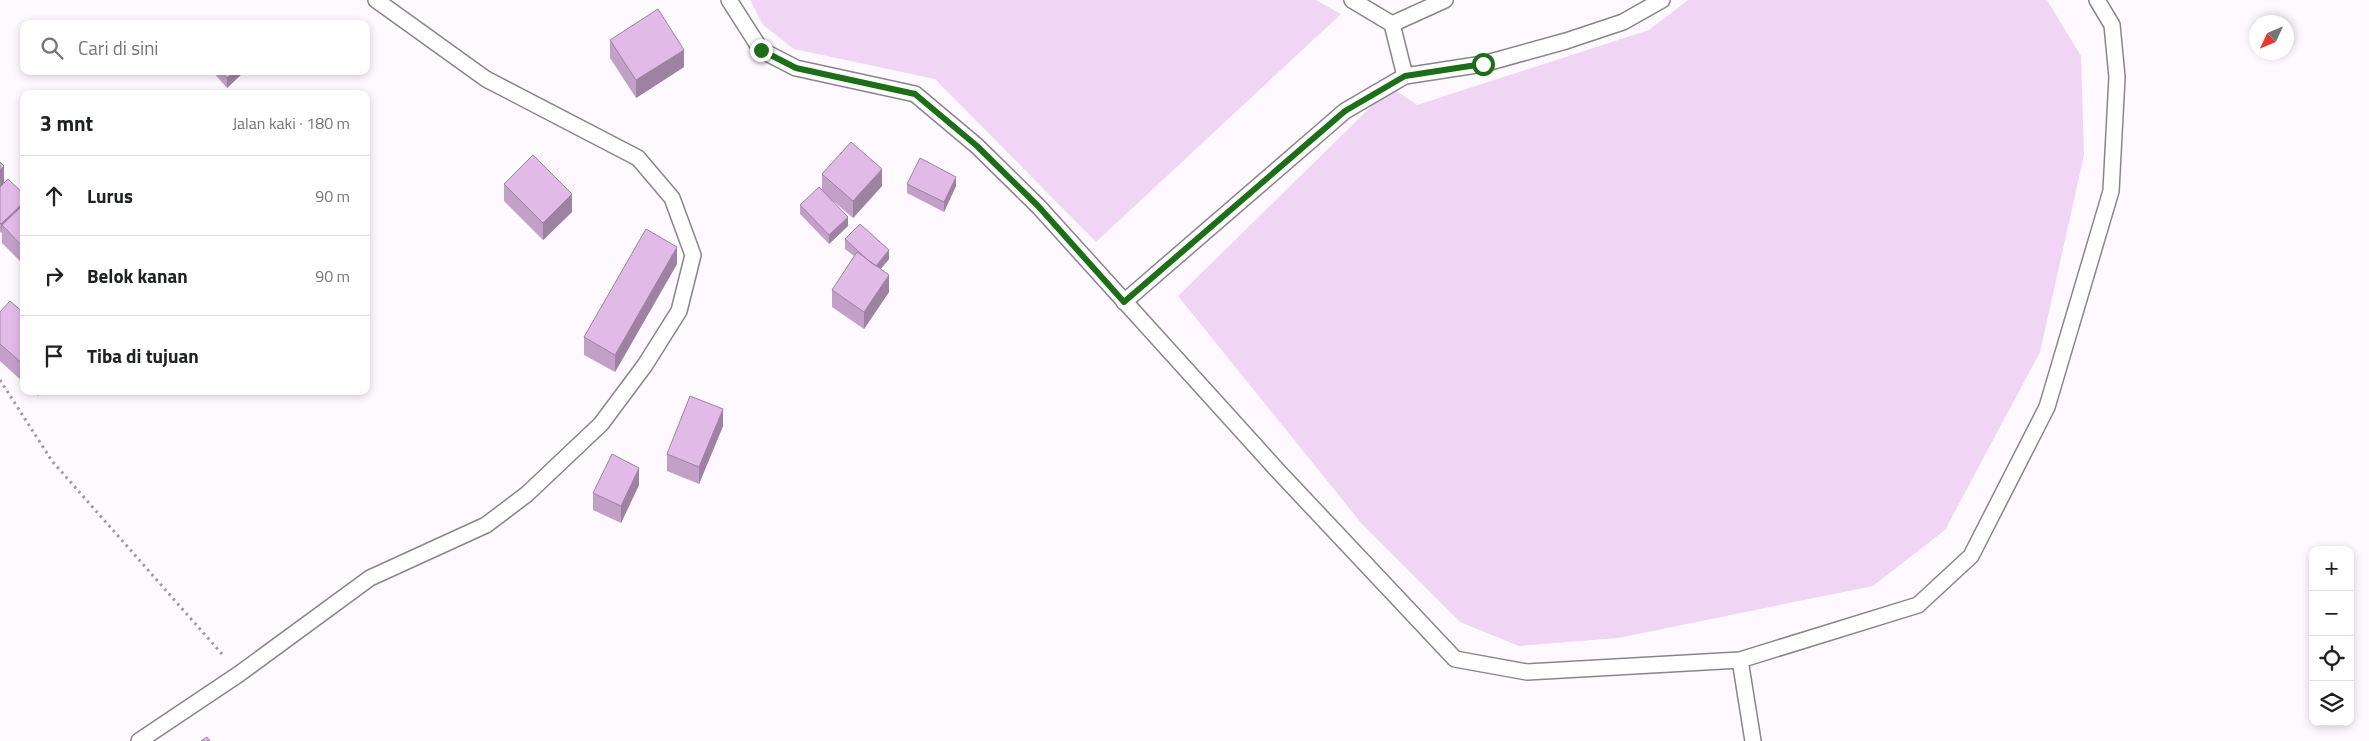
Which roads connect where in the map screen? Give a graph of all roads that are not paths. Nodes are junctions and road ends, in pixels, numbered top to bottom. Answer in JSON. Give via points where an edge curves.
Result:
{"nodes":[{"id":1,"x":376,"y":0,"type":"edge"},
{"id":2,"x":729,"y":0,"type":"edge"},
{"id":3,"x":1352,"y":0,"type":"edge"},
{"id":4,"x":1445,"y":0,"type":"edge"},
{"id":5,"x":1662,"y":0,"type":"edge"},
{"id":6,"x":2097,"y":0,"type":"edge"},
{"id":7,"x":1392,"y":24,"type":"junction"},
{"id":8,"x":1405,"y":76,"type":"junction"},
{"id":9,"x":1124,"y":302,"type":"junction"},
{"id":10,"x":1740,"y":660,"type":"junction"},
{"id":11,"x":139,"y":741,"type":"edge"},
{"id":12,"x":1753,"y":741,"type":"edge"}],
"edges":[{"from":1,"to":11,"type":"lane","via":[[486,79],[638,158],[672,198],[693,255],[679,312],[601,424],[527,494],[486,525],[370,578],[239,674]]},
{"from":2,"to":9,"type":"lane","via":[[761,50],[796,68],[915,94],[977,146],[1039,207]]},
{"from":3,"to":7,"type":"lane"},
{"from":4,"to":7,"type":"lane"},
{"from":5,"to":8,"type":"lane","via":[[1623,22],[1566,41],[1483,64]]},
{"from":6,"to":10,"type":"lane","via":[[2112,25],[2118,76],[2112,191],[2047,407],[1971,556],[1918,605]]},
{"from":7,"to":8,"type":"lane"},
{"from":8,"to":9,"type":"lane","via":[[1345,111]]},
{"from":9,"to":10,"type":"lane","via":[[1278,472],[1455,659],[1527,672]]},
{"from":10,"to":12,"type":"lane"}]}
